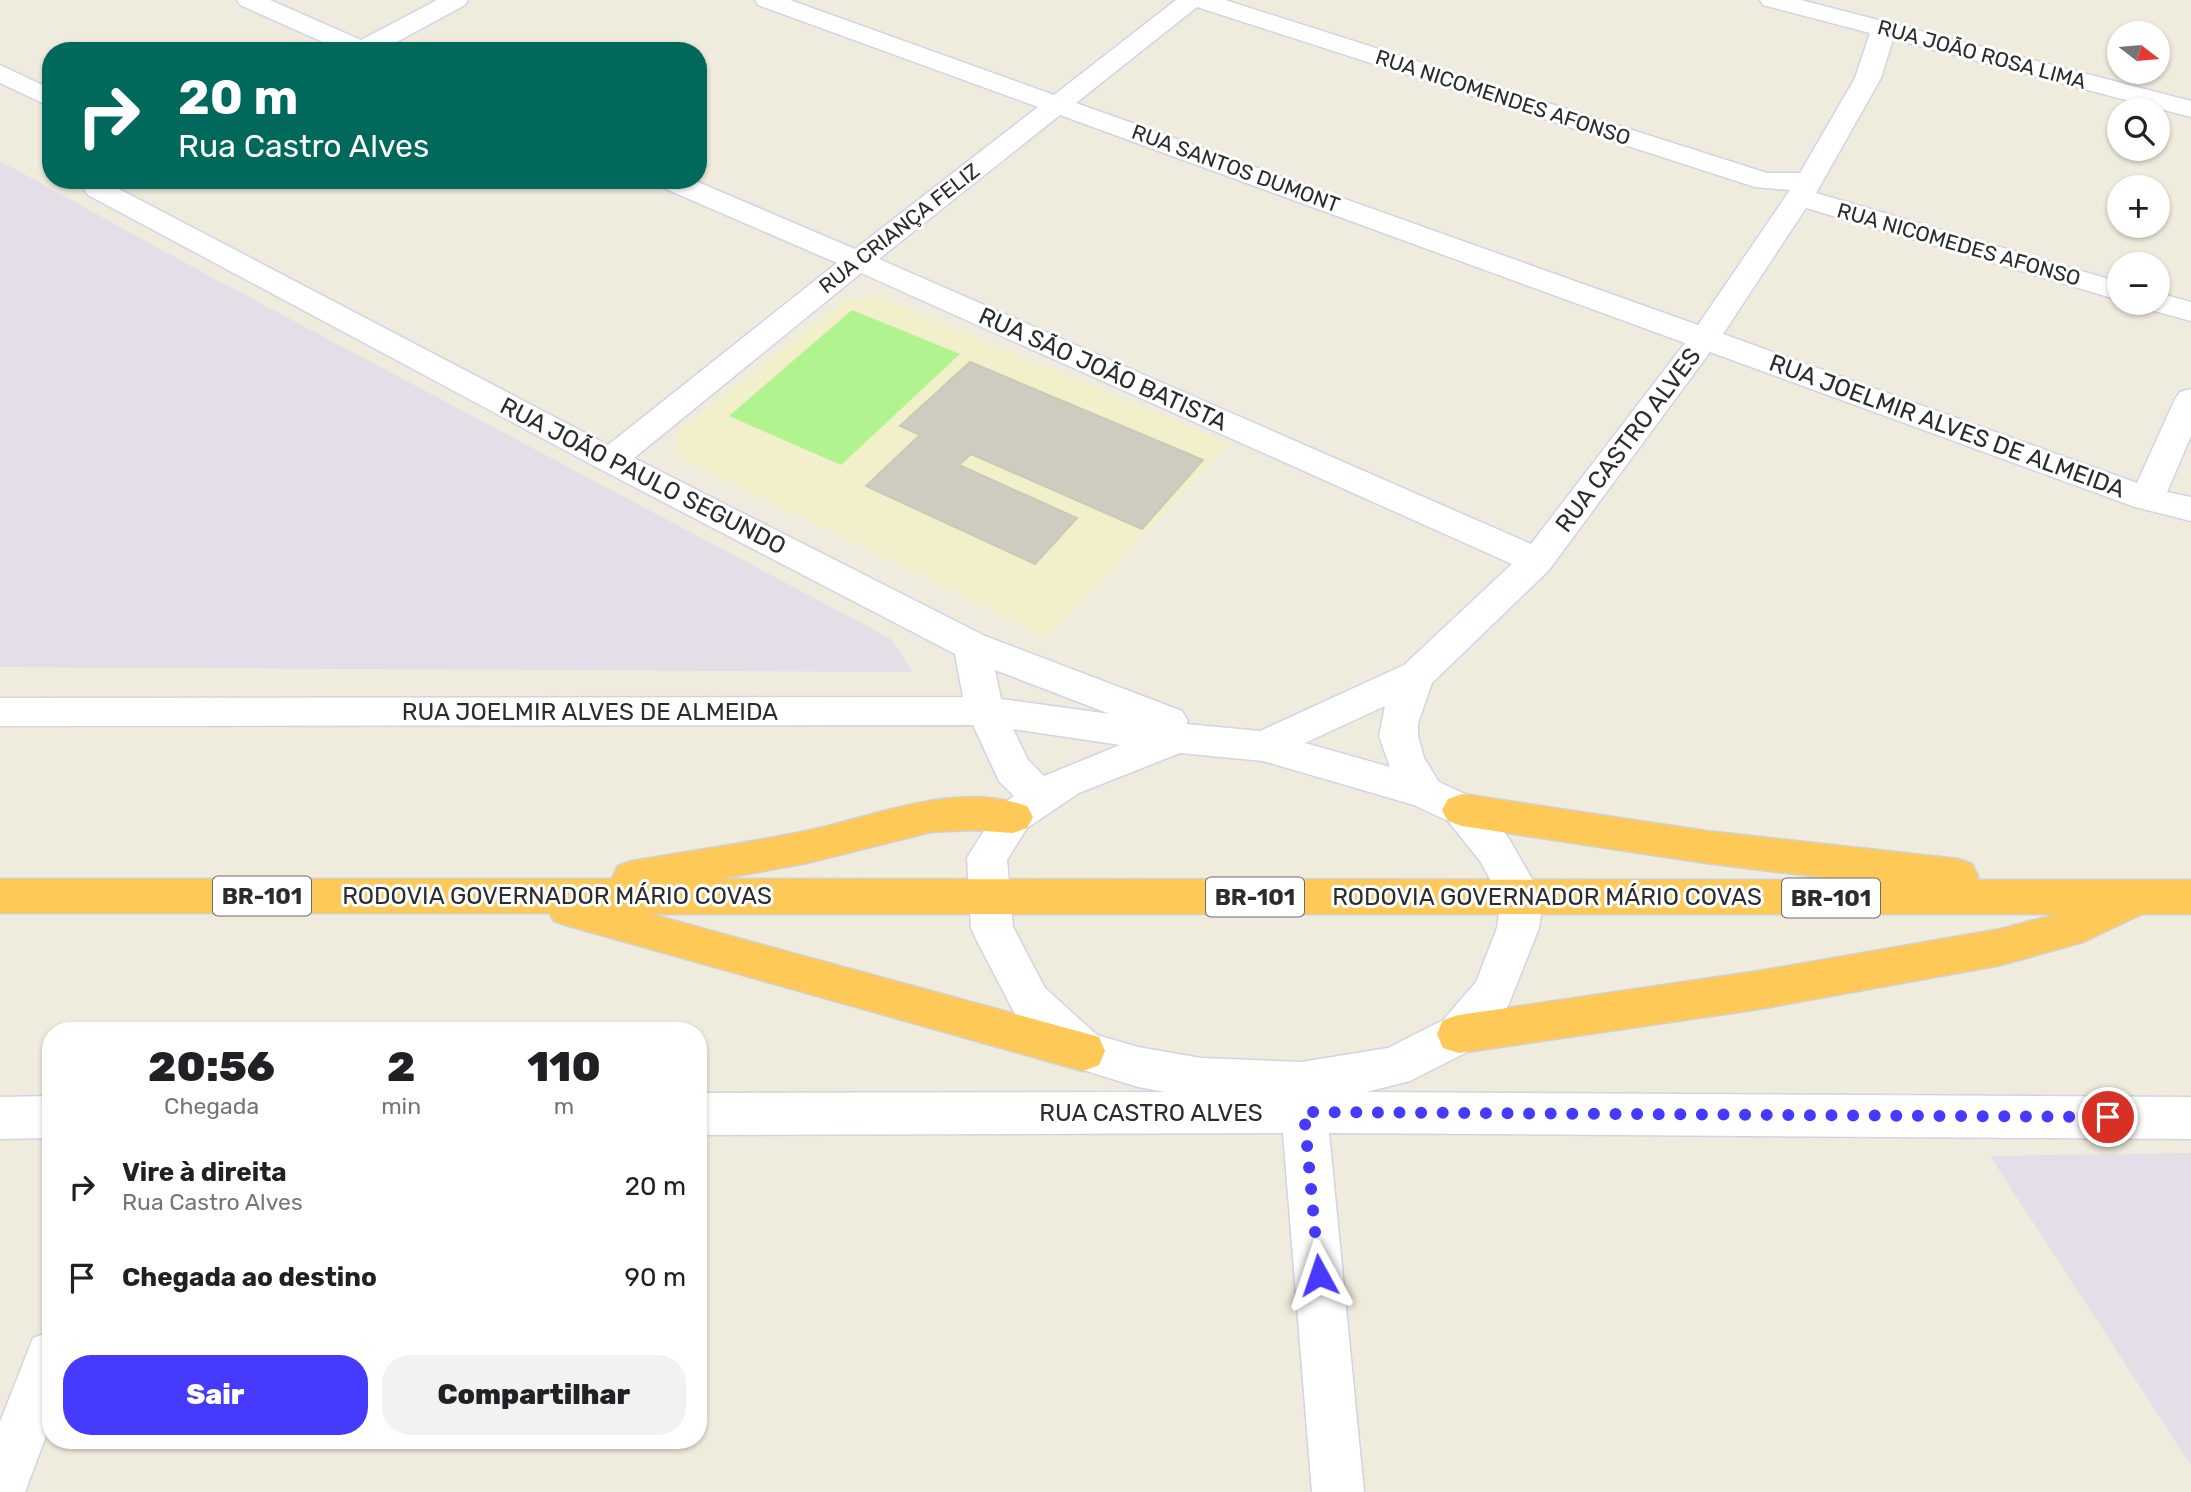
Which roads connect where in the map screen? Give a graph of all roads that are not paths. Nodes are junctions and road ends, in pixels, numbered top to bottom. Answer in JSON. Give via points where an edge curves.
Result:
{"nodes":[{"id":1,"x":249,"y":0,"type":"edge"},
{"id":2,"x":456,"y":0,"type":"edge"},
{"id":3,"x":767,"y":0,"type":"edge"},
{"id":4,"x":1191,"y":0,"type":"edge"},
{"id":5,"x":1200,"y":0,"type":"edge"},
{"id":6,"x":1772,"y":0,"type":"edge"},
{"id":7,"x":1884,"y":28,"type":"junction"},
{"id":8,"x":345,"y":42,"type":"edge"},
{"id":9,"x":378,"y":42,"type":"edge"},
{"id":10,"x":0,"y":73,"type":"edge"},
{"id":11,"x":42,"y":94,"type":"edge"},
{"id":12,"x":1058,"y":103,"type":"junction"},
{"id":13,"x":2191,"y":109,"type":"edge"},
{"id":14,"x":98,"y":189,"type":"edge"},
{"id":15,"x":690,"y":189,"type":"edge"},
{"id":16,"x":1804,"y":190,"type":"junction"},
{"id":17,"x":858,"y":261,"type":"junction"},
{"id":18,"x":2107,"y":287,"type":"edge"},
{"id":19,"x":2170,"y":306,"type":"edge"},
{"id":20,"x":2191,"y":312,"type":"edge"},
{"id":21,"x":1705,"y":338,"type":"junction"},
{"id":22,"x":2191,"y":399,"type":"edge"},
{"id":23,"x":610,"y":460,"type":"junction"},
{"id":24,"x":2147,"y":499,"type":"junction"},
{"id":25,"x":2191,"y":509,"type":"edge"},
{"id":26,"x":1537,"y":561,"type":"junction"},
{"id":27,"x":972,"y":646,"type":"junction"},
{"id":28,"x":1417,"y":675,"type":"junction"},
{"id":29,"x":985,"y":711,"type":"junction"},
{"id":30,"x":0,"y":712,"type":"edge"},
{"id":31,"x":1178,"y":738,"type":"junction"},
{"id":32,"x":1219,"y":740,"type":"junction"},
{"id":33,"x":1263,"y":746,"type":"junction"},
{"id":34,"x":1425,"y":793,"type":"junction"},
{"id":35,"x":1028,"y":807,"type":"junction"},
{"id":36,"x":1462,"y":810,"type":"junction"},
{"id":37,"x":0,"y":896,"type":"edge"},
{"id":38,"x":523,"y":896,"type":"junction"},
{"id":39,"x":988,"y":896,"type":"junction"},
{"id":40,"x":2141,"y":897,"type":"junction"},
{"id":41,"x":2191,"y":897,"type":"edge"},
{"id":42,"x":1522,"y":898,"type":"junction"},
{"id":43,"x":1459,"y":1034,"type":"junction"},
{"id":44,"x":1083,"y":1051,"type":"junction"},
{"id":45,"x":1303,"y":1097,"type":"junction"},
{"id":46,"x":707,"y":1115,"type":"edge"},
{"id":47,"x":42,"y":1117,"type":"edge"},
{"id":48,"x":0,"y":1118,"type":"edge"},
{"id":49,"x":2191,"y":1118,"type":"edge"},
{"id":50,"x":42,"y":1379,"type":"edge"},
{"id":51,"x":0,"y":1488,"type":"edge"},
{"id":52,"x":1338,"y":1492,"type":"edge"}],
"edges":[{"from":1,"to":8,"type":"street"},
{"from":2,"to":9,"type":"street"},
{"from":3,"to":12,"type":"street","name":"RUA SANTOS DUMONT"},
{"from":4,"to":12,"type":"street","name":"RUA CRIANÇA FELIZ"},
{"from":5,"to":16,"type":"street","name":"RUA NICOMENDES AFONSO"},
{"from":6,"to":7,"type":"street","name":"RUA JOÃO ROSA LIMA"},
{"from":7,"to":13,"type":"street","name":"RUA JOÃO ROSA LIMA"},
{"from":7,"to":16,"type":"street","name":"RUA CASTRO ALVES","via":[[1868,78]]},
{"from":10,"to":11,"type":"street"},
{"from":12,"to":17,"type":"street","name":"RUA CRIANÇA FELIZ"},
{"from":12,"to":21,"type":"street","name":"RUA SANTOS DUMONT"},
{"from":14,"to":23,"type":"street","name":"RUA JOÃO PAULO SEGUNDO"},
{"from":15,"to":17,"type":"street","name":"RUA SÃO JOÃO BATISTA"},
{"from":16,"to":18,"type":"street","name":"RUA NICOMEDES AFONSO"},
{"from":16,"to":21,"type":"street","name":"RUA CASTRO ALVES"},
{"from":17,"to":23,"type":"street","name":"RUA CRIANÇA FELIZ"},
{"from":17,"to":26,"type":"street","name":"RUA SÃO JOÃO BATISTA"},
{"from":19,"to":20,"type":"street"},
{"from":21,"to":24,"type":"street","name":"RUA JOELMIR ALVES DE ALMEIDA"},
{"from":21,"to":26,"type":"street","name":"RUA CASTRO ALVES"},
{"from":22,"to":24,"type":"street"},
{"from":23,"to":27,"type":"street","name":"RUA JOÃO PAULO SEGUNDO"},
{"from":24,"to":25,"type":"street","name":"RUA JOELMIR ALVES DE ALMEIDA"},
{"from":26,"to":28,"type":"street","name":"RUA CASTRO ALVES"},
{"from":27,"to":29,"type":"street"},
{"from":27,"to":32,"type":"street","name":"RUA JOÃO PAULO SEGUNDO"},
{"from":28,"to":33,"type":"street","name":"RUA CASTRO ALVES"},
{"from":28,"to":34,"type":"street","via":[[1399,715],[1397,738],[1409,770]]},
{"from":29,"to":30,"type":"street","name":"RUA JOELMIR ALVES DE ALMEIDA"},
{"from":29,"to":31,"type":"street","name":"RUA JOELMIR ALVES DE ALMEIDA"},
{"from":29,"to":35,"type":"street"},
{"from":31,"to":32,"type":"street"},
{"from":31,"to":35,"type":"street","via":[[1065,782]]},
{"from":32,"to":33,"type":"street"},
{"from":33,"to":34,"type":"street"},
{"from":34,"to":36,"type":"street"},
{"from":35,"to":38,"type":"highway","via":[[931,816],[807,847]]},
{"from":35,"to":39,"type":"street","via":[[987,858]]},
{"from":36,"to":40,"type":"highway","via":[[1706,847]]},
{"from":36,"to":42,"type":"street","via":[[1494,849]]},
{"from":37,"to":38,"type":"highway","name":"RODOVIA GOVERNADOR MÁRIO COVAS","number":"BR-101"},
{"from":38,"to":39,"type":"highway","name":"RODOVIA GOVERNADOR MÁRIO COVAS","number":"BR-101"},
{"from":38,"to":44,"type":"highway"},
{"from":39,"to":42,"type":"highway","name":"RODOVIA GOVERNADOR MÁRIO COVAS","number":"BR-101"},
{"from":39,"to":44,"type":"street","via":[[992,928],[1030,1001]]},
{"from":40,"to":41,"type":"highway","name":"RODOVIA GOVERNADOR MÁRIO COVAS","number":"BR-101"},
{"from":40,"to":42,"type":"highway","name":"RODOVIA GOVERNADOR MÁRIO COVAS","number":"BR-101"},
{"from":40,"to":43,"type":"highway","via":[[2068,929],[2001,947],[1759,990]]},
{"from":42,"to":43,"type":"street","via":[[1518,928],[1493,993]]},
{"from":43,"to":45,"type":"street","via":[[1394,1067]]},
{"from":44,"to":45,"type":"street","via":[[1138,1067]]},
{"from":45,"to":46,"type":"street","name":"RUA CASTRO ALVES"},
{"from":45,"to":49,"type":"street","name":"RUA CASTRO ALVES"},
{"from":45,"to":52,"type":"street"},
{"from":47,"to":48,"type":"street"},
{"from":50,"to":51,"type":"street"}]}
